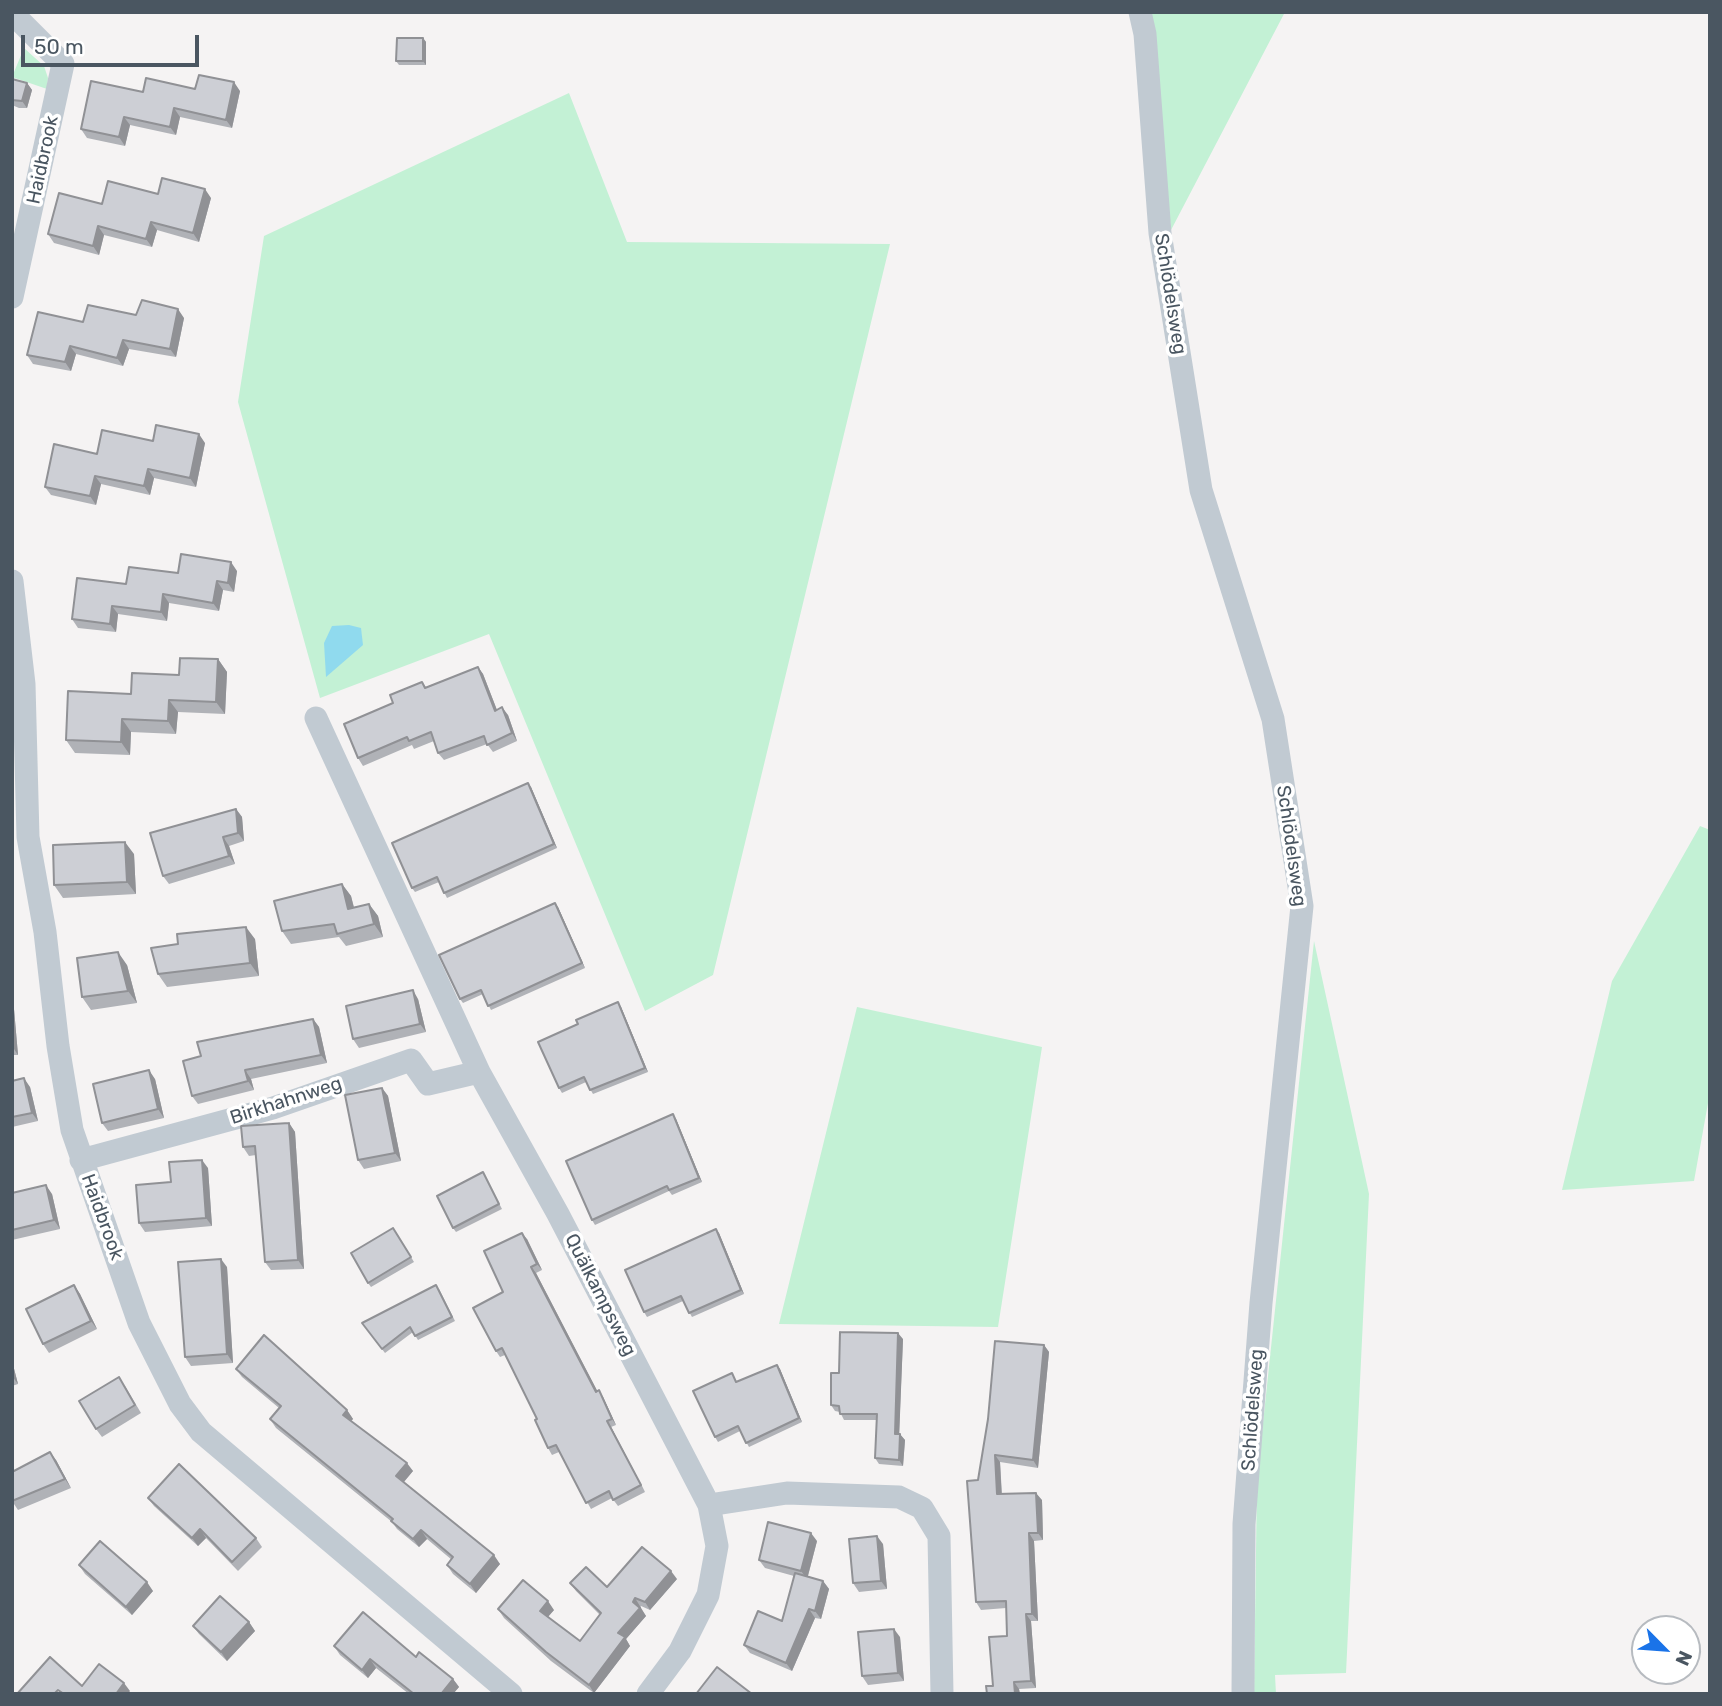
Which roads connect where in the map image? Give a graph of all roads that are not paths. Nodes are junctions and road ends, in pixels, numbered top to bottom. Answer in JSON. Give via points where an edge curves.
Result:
{"nodes":[{"id":1,"x":1140,"y":12,"type":"edge"},
{"id":2,"x":12,"y":13,"type":"edge"},
{"id":3,"x":12,"y":296,"type":"edge"},
{"id":4,"x":12,"y":582,"type":"edge"},
{"id":5,"x":316,"y":718,"type":"dead end"},
{"id":6,"x":20,"y":840,"type":"edge"},
{"id":7,"x":479,"y":1072,"type":"junction"},
{"id":8,"x":81,"y":1160,"type":"junction"},
{"id":9,"x":709,"y":1505,"type":"junction"},
{"id":10,"x":511,"y":1694,"type":"edge"},
{"id":11,"x":648,"y":1694,"type":"edge"},
{"id":12,"x":942,"y":1694,"type":"edge"},
{"id":13,"x":1243,"y":1694,"type":"edge"}],
"edges":[{"from":1,"to":13,"type":"street","name":"Schlödelsweg","via":[[1160,233],[1201,490],[1273,719],[1302,906],[1246,1496]]},
{"from":2,"to":3,"type":"street","name":"Haidbrook","via":[[63,64]]},
{"from":4,"to":6,"type":"street","name":"Haidbrook","via":[[24,684]]},
{"from":5,"to":7,"type":"street","name":"Quälkampsweg"},
{"from":6,"to":8,"type":"street","name":"Haidbrook","via":[[45,932],[60,1058]]},
{"from":7,"to":8,"type":"street","name":"Birkhahnweg","via":[[428,1084],[411,1059],[273,1108]]},
{"from":7,"to":9,"type":"street","name":"Quälkampsweg"},
{"from":8,"to":10,"type":"street","name":"Haidbrook","via":[[139,1323],[180,1404],[201,1432]]},
{"from":9,"to":11,"type":"street","name":"Quälkampsweg","via":[[717,1546],[708,1595],[681,1651]]},
{"from":9,"to":12,"type":"street","via":[[787,1493],[900,1497],[922,1508],[939,1536]]}]}
